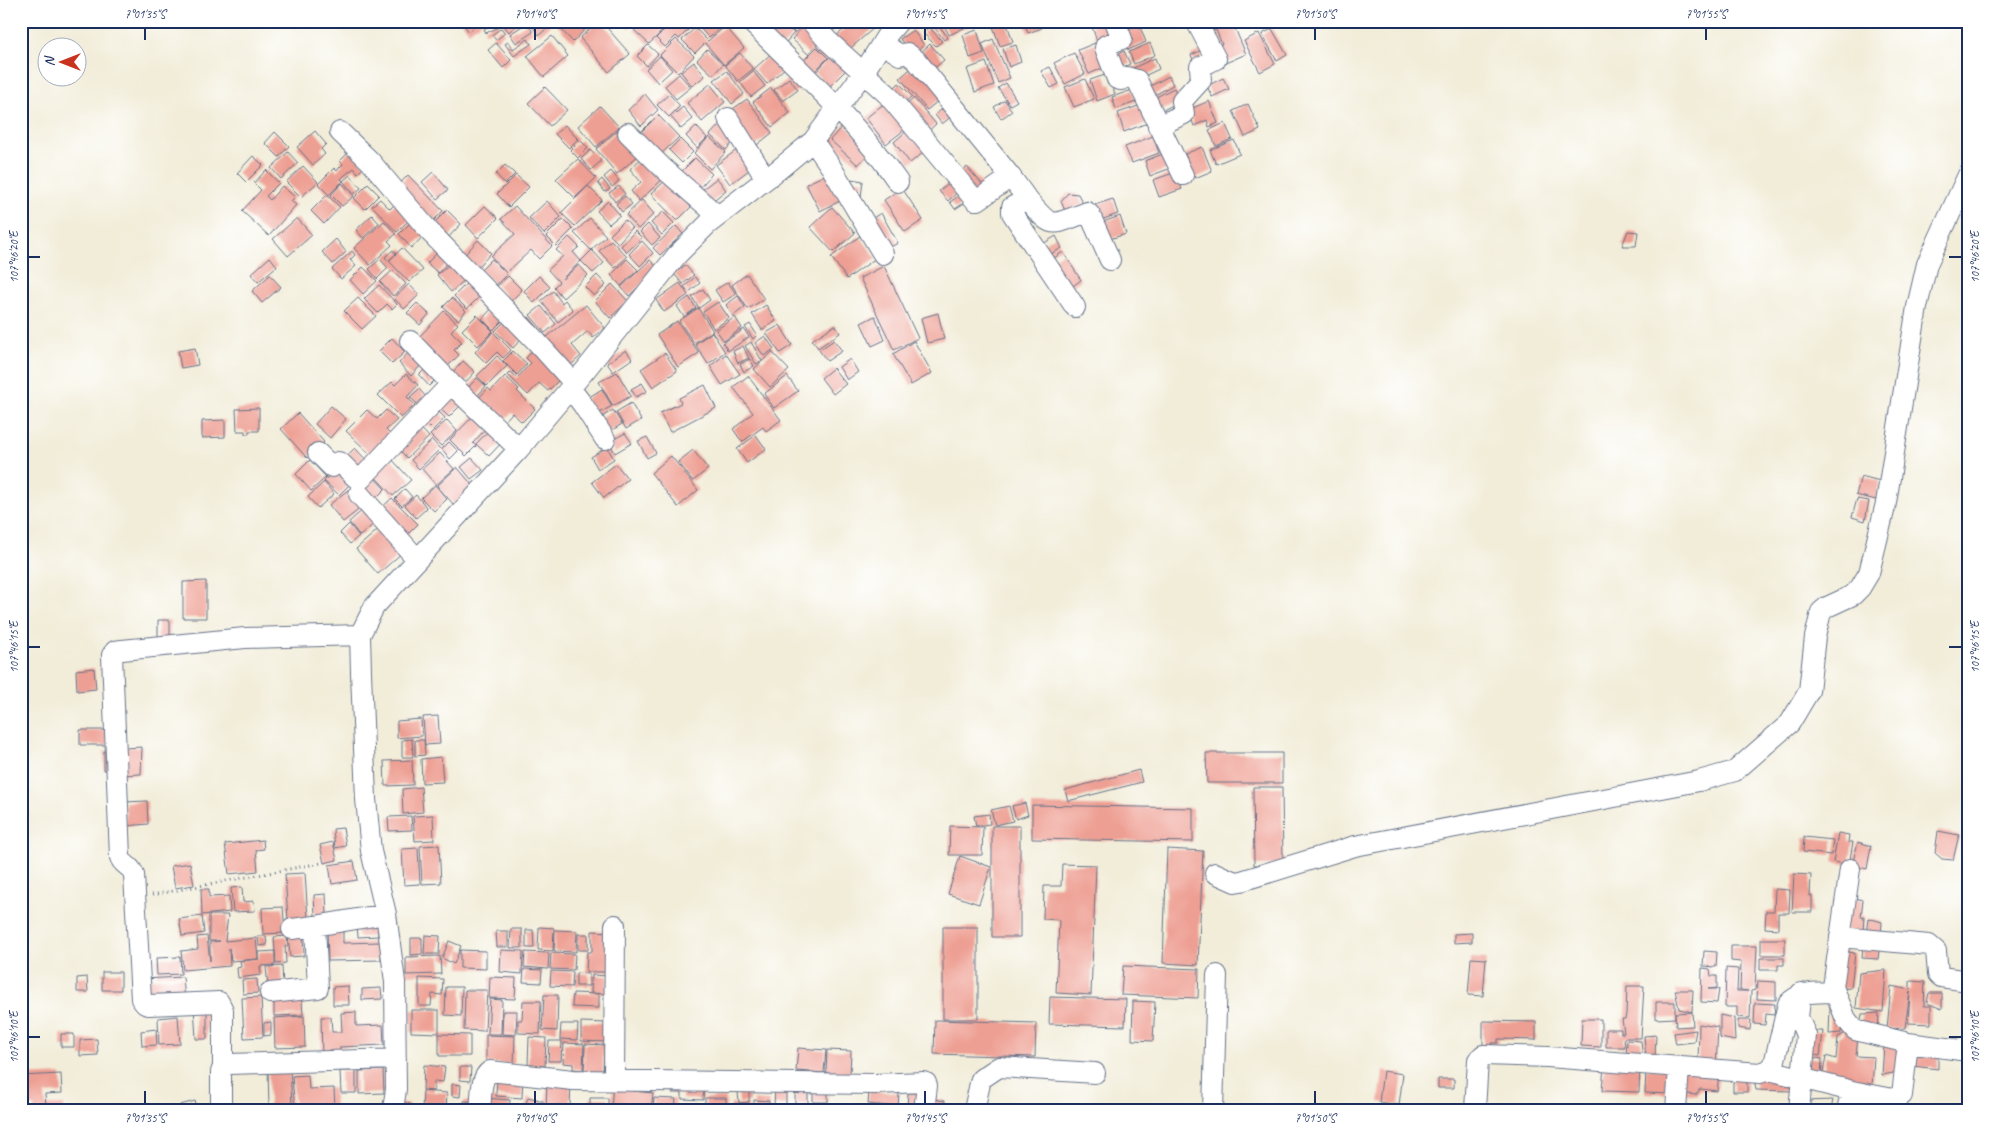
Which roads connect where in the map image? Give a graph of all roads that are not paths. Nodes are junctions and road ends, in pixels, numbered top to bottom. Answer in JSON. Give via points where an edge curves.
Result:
{"nodes":[{"id":1,"x":750,"y":21,"type":"edge"},
{"id":2,"x":811,"y":21,"type":"edge"},
{"id":3,"x":1115,"y":21,"type":"edge"},
{"id":4,"x":1196,"y":21,"type":"edge"},
{"id":5,"x":889,"y":37,"type":"edge"},
{"id":6,"x":869,"y":76,"type":"junction"},
{"id":7,"x":842,"y":114,"type":"junction"},
{"id":8,"x":728,"y":118,"type":"dead end"},
{"id":9,"x":1158,"y":126,"type":"junction"},
{"id":10,"x":340,"y":132,"type":"dead end"},
{"id":11,"x":628,"y":132,"type":"dead end"},
{"id":12,"x":815,"y":144,"type":"junction"},
{"id":13,"x":1183,"y":175,"type":"dead end"},
{"id":14,"x":1968,"y":175,"type":"edge"},
{"id":15,"x":1011,"y":178,"type":"junction"},
{"id":16,"x":766,"y":179,"type":"junction"},
{"id":17,"x":898,"y":182,"type":"dead end"},
{"id":18,"x":1027,"y":199,"type":"junction"},
{"id":19,"x":718,"y":216,"type":"junction"},
{"id":20,"x":884,"y":254,"type":"dead end"},
{"id":21,"x":1110,"y":260,"type":"dead end"},
{"id":22,"x":1075,"y":307,"type":"dead end"},
{"id":23,"x":410,"y":341,"type":"dead end"},
{"id":24,"x":450,"y":384,"type":"junction"},
{"id":25,"x":575,"y":392,"type":"junction"},
{"id":26,"x":605,"y":439,"type":"dead end"},
{"id":27,"x":519,"y":449,"type":"junction"},
{"id":28,"x":318,"y":453,"type":"dead end"},
{"id":29,"x":359,"y":494,"type":"dead end"},
{"id":30,"x":417,"y":560,"type":"junction"},
{"id":31,"x":360,"y":635,"type":"junction"},
{"id":32,"x":1850,"y":869,"type":"dead end"},
{"id":33,"x":1215,"y":873,"type":"dead end"},
{"id":34,"x":386,"y":914,"type":"junction"},
{"id":35,"x":616,"y":925,"type":"dead end"},
{"id":36,"x":315,"y":926,"type":"junction"},
{"id":37,"x":292,"y":929,"type":"dead end"},
{"id":38,"x":1840,"y":937,"type":"junction"},
{"id":39,"x":1217,"y":975,"type":"dead end"},
{"id":40,"x":1968,"y":981,"type":"edge"},
{"id":41,"x":1835,"y":992,"type":"junction"},
{"id":42,"x":270,"y":993,"type":"dead end"},
{"id":43,"x":1801,"y":994,"type":"junction"},
{"id":44,"x":1908,"y":1043,"type":"junction"},
{"id":45,"x":1968,"y":1051,"type":"edge"},
{"id":46,"x":396,"y":1059,"type":"junction"},
{"id":47,"x":224,"y":1067,"type":"junction"},
{"id":48,"x":1679,"y":1068,"type":"junction"},
{"id":49,"x":1769,"y":1070,"type":"junction"},
{"id":50,"x":1095,"y":1073,"type":"dead end"},
{"id":51,"x":1802,"y":1078,"type":"junction"},
{"id":52,"x":614,"y":1080,"type":"junction"},
{"id":53,"x":1850,"y":1101,"type":"edge"},
{"id":54,"x":221,"y":1110,"type":"edge"},
{"id":55,"x":393,"y":1110,"type":"edge"},
{"id":56,"x":480,"y":1110,"type":"edge"},
{"id":57,"x":924,"y":1110,"type":"edge"},
{"id":58,"x":974,"y":1110,"type":"edge"},
{"id":59,"x":1213,"y":1110,"type":"edge"},
{"id":60,"x":1476,"y":1110,"type":"edge"},
{"id":61,"x":1676,"y":1110,"type":"edge"},
{"id":62,"x":1798,"y":1110,"type":"edge"}],
"edges":[{"from":1,"to":7,"type":"street"},
{"from":2,"to":6,"type":"street","via":[[827,40]]},
{"from":3,"to":9,"type":"street","via":[[1122,39],[1106,45],[1106,48],[1117,79],[1137,80]]},
{"from":4,"to":9,"type":"street","via":[[1216,59],[1200,67],[1202,79],[1182,101],[1184,114]]},
{"from":5,"to":6,"type":"street"},
{"from":5,"to":15,"type":"street","via":[[916,60]]},
{"from":6,"to":7,"type":"street"},
{"from":6,"to":15,"type":"street","via":[[975,200]]},
{"from":7,"to":12,"type":"street"},
{"from":7,"to":17,"type":"street"},
{"from":8,"to":16,"type":"street"},
{"from":9,"to":13,"type":"street"},
{"from":10,"to":25,"type":"street","via":[[536,341]]},
{"from":11,"to":19,"type":"street"},
{"from":12,"to":16,"type":"street"},
{"from":12,"to":20,"type":"street"},
{"from":14,"to":33,"type":"street","via":[[1927,264],[1917,307],[1886,503],[1869,573],[1853,595],[1821,612],[1809,691],[1790,723],[1735,771],[1699,781],[1355,846],[1241,881],[1235,882]]},
{"from":15,"to":18,"type":"street"},
{"from":16,"to":19,"type":"street"},
{"from":18,"to":21,"type":"street","via":[[1045,220],[1052,223],[1087,212]]},
{"from":18,"to":22,"type":"street","via":[[1012,207],[1012,213]]},
{"from":19,"to":25,"type":"street","via":[[677,256]]},
{"from":23,"to":24,"type":"street"},
{"from":24,"to":27,"type":"street"},
{"from":24,"to":28,"type":"street","via":[[361,479],[341,463],[329,466]]},
{"from":25,"to":26,"type":"street"},
{"from":25,"to":27,"type":"street"},
{"from":27,"to":30,"type":"street"},
{"from":29,"to":30,"type":"street"},
{"from":30,"to":31,"type":"street","via":[[374,607]]},
{"from":31,"to":34,"type":"street","via":[[369,834]]},
{"from":31,"to":47,"type":"street","via":[[245,638],[122,650],[112,655],[120,857],[133,872],[142,1002],[149,1005],[219,1002],[223,1010]]},
{"from":32,"to":38,"type":"street"},
{"from":34,"to":36,"type":"street"},
{"from":34,"to":46,"type":"street","via":[[395,982]]},
{"from":35,"to":52,"type":"street"},
{"from":36,"to":37,"type":"street"},
{"from":36,"to":42,"type":"street","via":[[318,988]]},
{"from":38,"to":40,"type":"street","via":[[1929,945],[1936,951],[1941,977]]},
{"from":38,"to":41,"type":"street"},
{"from":39,"to":59,"type":"street"},
{"from":41,"to":43,"type":"street"},
{"from":41,"to":44,"type":"street","via":[[1854,1030]]},
{"from":43,"to":49,"type":"street","via":[[1788,1004],[1774,1064]]},
{"from":43,"to":51,"type":"street","via":[[1798,1017],[1806,1032]]},
{"from":44,"to":45,"type":"street"},
{"from":44,"to":53,"type":"street","via":[[1902,1095],[1893,1099]]},
{"from":46,"to":47,"type":"street","via":[[229,1064]]},
{"from":46,"to":55,"type":"street"},
{"from":47,"to":54,"type":"street","via":[[221,1072]]},
{"from":48,"to":49,"type":"street","via":[[1760,1073]]},
{"from":48,"to":60,"type":"street","via":[[1483,1055],[1478,1060]]},
{"from":48,"to":61,"type":"street"},
{"from":49,"to":51,"type":"street"},
{"from":50,"to":58,"type":"street","via":[[999,1067],[981,1079]]},
{"from":51,"to":53,"type":"street"},
{"from":51,"to":62,"type":"street"},
{"from":52,"to":56,"type":"street","via":[[573,1080],[490,1071],[483,1081]]},
{"from":52,"to":57,"type":"street","via":[[922,1082],[927,1086]]}]}
